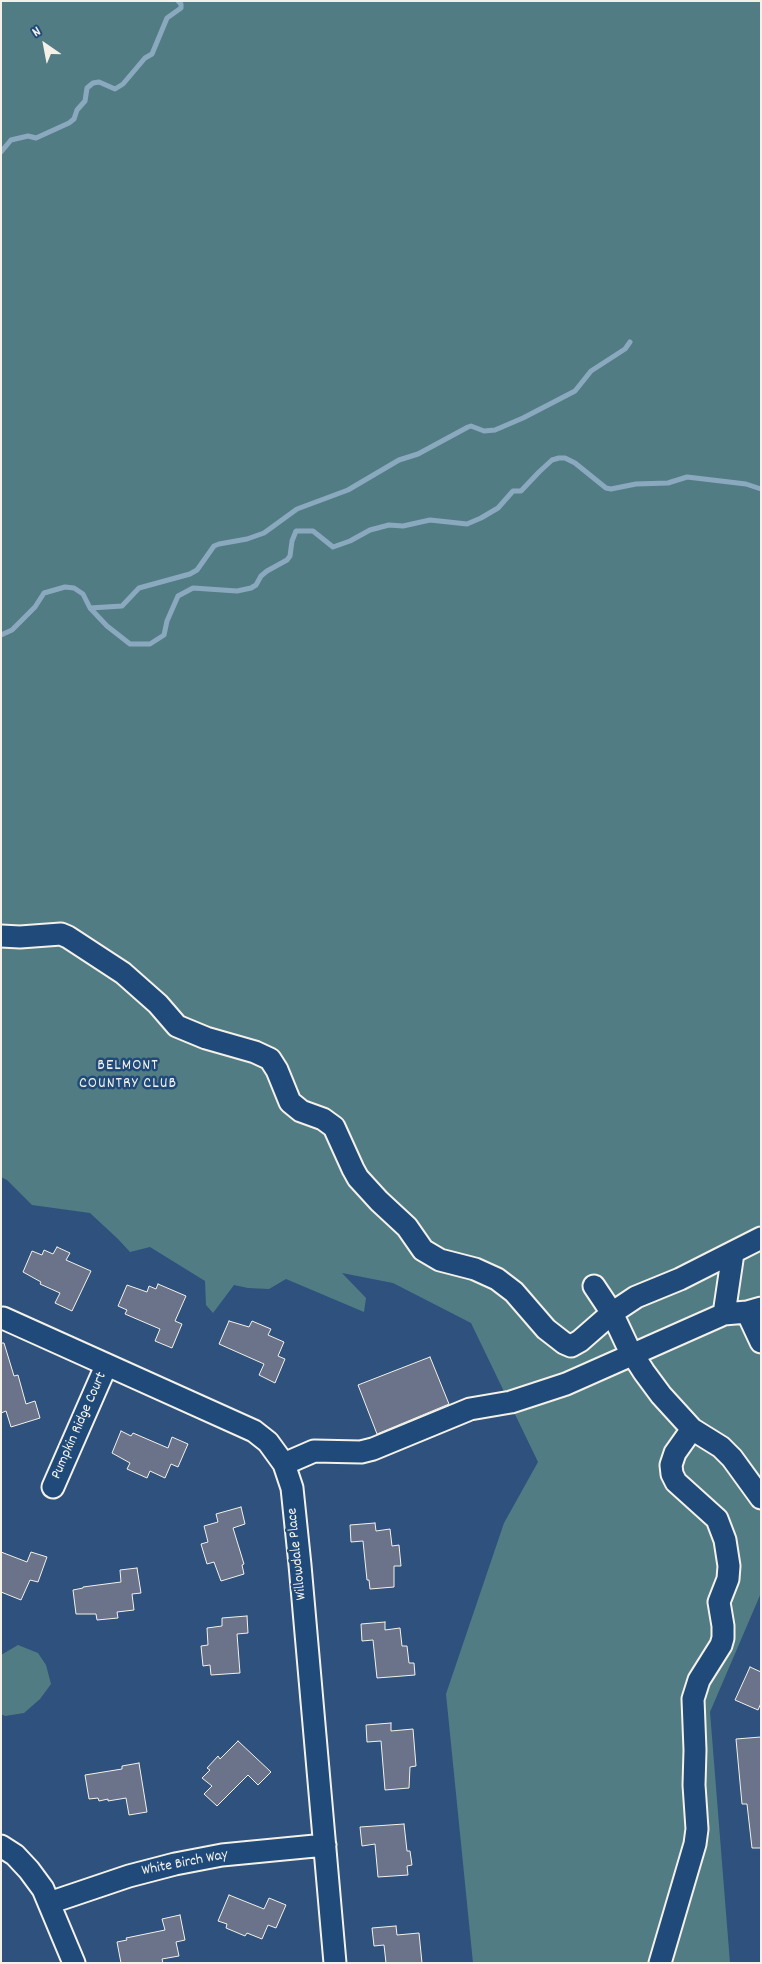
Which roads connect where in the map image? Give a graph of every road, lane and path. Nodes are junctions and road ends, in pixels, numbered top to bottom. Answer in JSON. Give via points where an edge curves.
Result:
{"nodes":[{"id":1,"x":1,"y":936,"type":"edge"},
{"id":2,"x":761,"y":1238,"type":"edge"},
{"id":3,"x":733,"y":1253,"type":"junction"},
{"id":4,"x":594,"y":1286,"type":"dead end"},
{"id":5,"x":754,"y":1310,"type":"edge"},
{"id":6,"x":612,"y":1313,"type":"junction"},
{"id":7,"x":724,"y":1314,"type":"junction"},
{"id":8,"x":4,"y":1318,"type":"dead end"},
{"id":9,"x":761,"y":1342,"type":"edge"},
{"id":10,"x":633,"y":1355,"type":"junction"},
{"id":11,"x":106,"y":1366,"type":"junction"},
{"id":12,"x":692,"y":1429,"type":"junction"},
{"id":13,"x":284,"y":1464,"type":"junction"},
{"id":14,"x":53,"y":1487,"type":"dead end"},
{"id":15,"x":761,"y":1498,"type":"edge"},
{"id":16,"x":325,"y":1845,"type":"junction"},
{"id":17,"x":1,"y":1846,"type":"edge"},
{"id":18,"x":49,"y":1903,"type":"junction"},
{"id":19,"x":74,"y":1963,"type":"edge"},
{"id":20,"x":335,"y":1963,"type":"edge"},
{"id":21,"x":660,"y":1963,"type":"edge"}],
"edges":[{"from":1,"to":6,"type":"street","via":[[68,936],[123,973],[177,1026],[270,1059],[290,1102],[334,1128],[358,1178],[407,1227],[423,1250],[440,1260],[469,1267],[497,1279],[564,1343],[571,1346],[580,1341]]},
{"from":2,"to":3,"type":"street"},
{"from":3,"to":6,"type":"street","via":[[636,1297]]},
{"from":3,"to":7,"type":"street"},
{"from":4,"to":6,"type":"street"},
{"from":5,"to":7,"type":"street"},
{"from":5,"to":9,"type":"street"},
{"from":6,"to":10,"type":"street"},
{"from":7,"to":10,"type":"street"},
{"from":8,"to":11,"type":"street","name":"Willowdale Place"},
{"from":10,"to":12,"type":"street","via":[[661,1395]]},
{"from":10,"to":13,"type":"street","via":[[566,1384],[511,1402],[470,1409],[373,1449],[362,1452],[314,1451]]},
{"from":11,"to":13,"type":"street","name":"Willowdale Place","via":[[254,1431],[268,1442]]},
{"from":11,"to":14,"type":"street","name":"Pumpkin Ridge Court"},
{"from":12,"to":15,"type":"street","via":[[732,1458]]},
{"from":12,"to":21,"type":"street","via":[[670,1464],[672,1474],[676,1482],[717,1519],[725,1540],[729,1573],[718,1602],[723,1626],[721,1645],[699,1680],[693,1699],[695,1844]]},
{"from":13,"to":16,"type":"street","name":"Willowdale Place","via":[[292,1488]]},
{"from":16,"to":18,"type":"street","name":"White Birch Way","via":[[222,1855],[176,1864]]},
{"from":16,"to":20,"type":"street","name":"Willowdale Place"},
{"from":17,"to":18,"type":"street","via":[[30,1870]]},
{"from":18,"to":19,"type":"street"}]}
